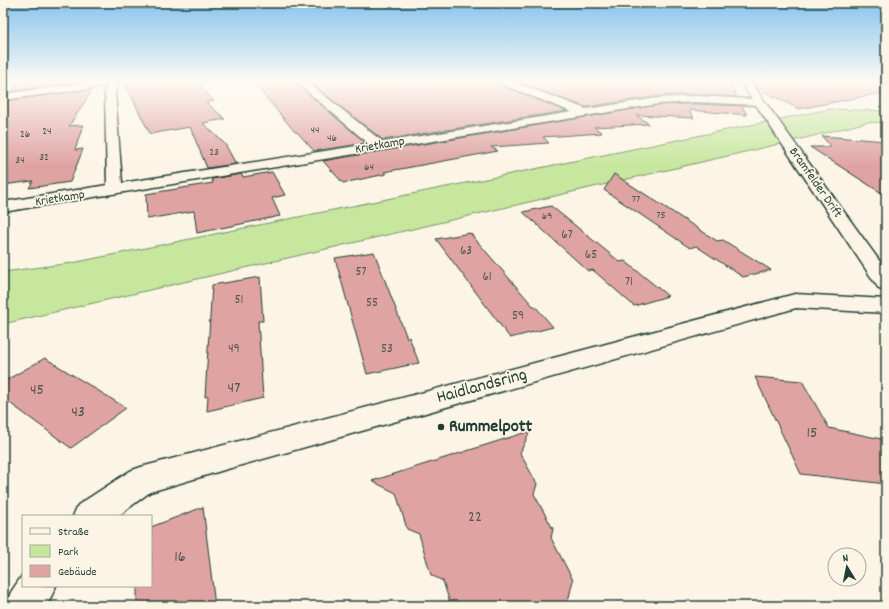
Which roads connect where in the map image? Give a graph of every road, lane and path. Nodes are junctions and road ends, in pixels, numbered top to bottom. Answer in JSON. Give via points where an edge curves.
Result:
{"nodes":[{"id":1,"x":111,"y":109,"type":"edge"},
{"id":2,"x":335,"y":109,"type":"edge"},
{"id":3,"x":575,"y":109,"type":"edge"},
{"id":4,"x":609,"y":109,"type":"edge"},
{"id":5,"x":763,"y":109,"type":"edge"},
{"id":6,"x":584,"y":113,"type":"junction"},
{"id":7,"x":380,"y":146,"type":"junction"},
{"id":8,"x":115,"y":190,"type":"junction"},
{"id":9,"x":3,"y":208,"type":"edge"},
{"id":10,"x":886,"y":285,"type":"edge"},
{"id":11,"x":886,"y":306,"type":"edge"},
{"id":12,"x":91,"y":515,"type":"edge"},
{"id":13,"x":36,"y":587,"type":"edge"},
{"id":14,"x":25,"y":606,"type":"edge"}],
"edges":[{"from":1,"to":8,"type":"street"},
{"from":2,"to":7,"type":"street"},
{"from":3,"to":6,"type":"street"},
{"from":4,"to":6,"type":"street","name":"Krietkamp"},
{"from":5,"to":10,"type":"street","name":"Bramfelder Drift"},
{"from":6,"to":7,"type":"street","name":"Krietkamp"},
{"from":7,"to":8,"type":"street","name":"Krietkamp"},
{"from":8,"to":9,"type":"street","name":"Krietkamp"},
{"from":11,"to":12,"type":"street","name":"Haidlandsring","via":[[795,301],[141,481]]},
{"from":13,"to":14,"type":"street"}]}
